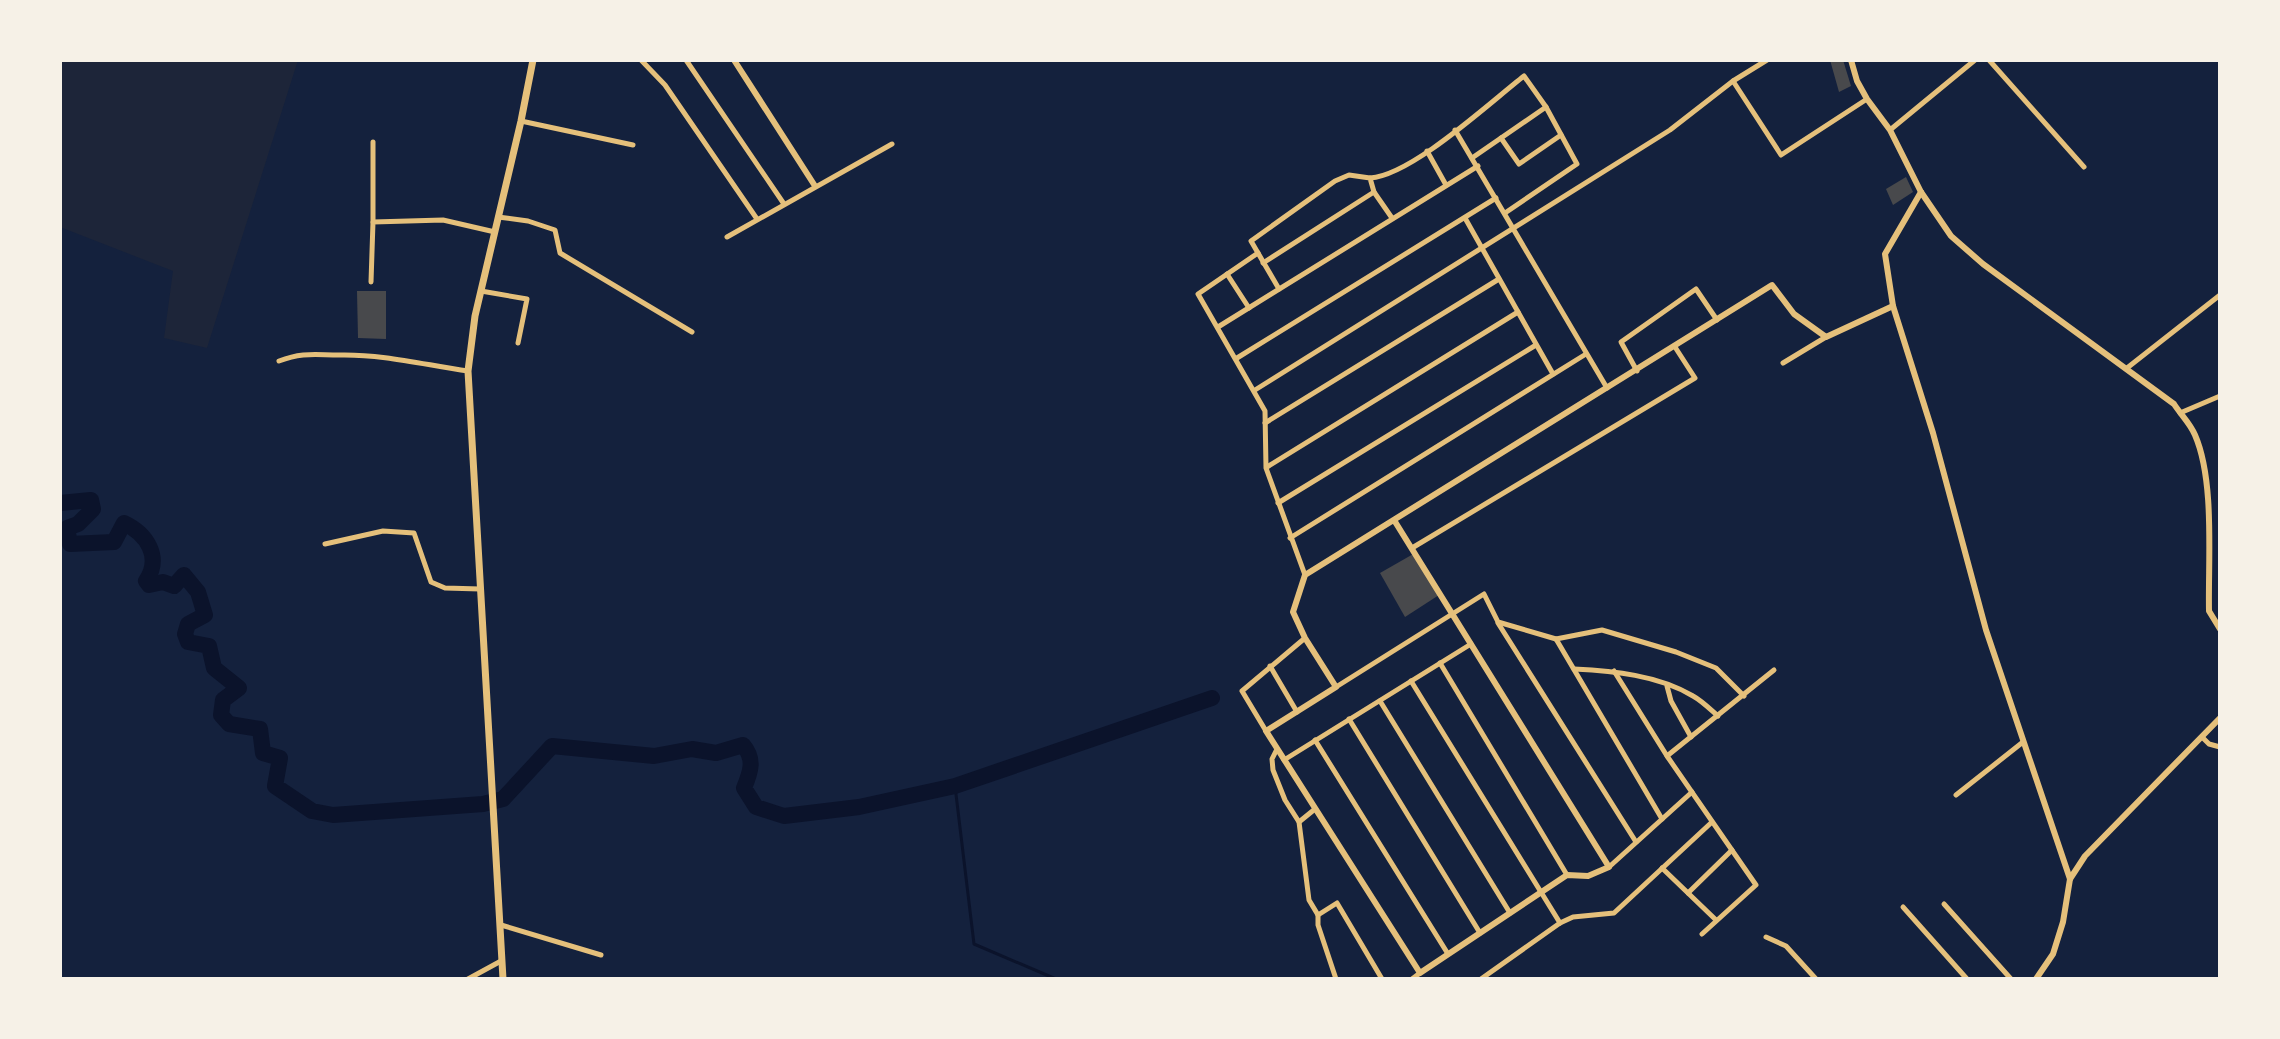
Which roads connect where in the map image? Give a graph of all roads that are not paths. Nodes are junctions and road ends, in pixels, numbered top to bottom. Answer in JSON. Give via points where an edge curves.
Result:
{"nodes":[{"id":1,"x":533,"y":60,"type":"edge"},
{"id":2,"x":641,"y":60,"type":"edge"},
{"id":3,"x":686,"y":60,"type":"edge"},
{"id":4,"x":734,"y":60,"type":"edge"},
{"id":5,"x":1767,"y":60,"type":"edge"},
{"id":6,"x":1851,"y":60,"type":"edge"},
{"id":7,"x":1975,"y":60,"type":"edge"},
{"id":8,"x":1989,"y":60,"type":"edge"},
{"id":9,"x":1733,"y":81,"type":"junction"},
{"id":10,"x":1867,"y":99,"type":"junction"},
{"id":11,"x":1546,"y":107,"type":"junction"},
{"id":12,"x":521,"y":121,"type":"junction"},
{"id":13,"x":1455,"y":130,"type":"junction"},
{"id":14,"x":1890,"y":130,"type":"junction"},
{"id":15,"x":1561,"y":135,"type":"junction"},
{"id":16,"x":1501,"y":138,"type":"junction"},
{"id":17,"x":373,"y":142,"type":"dead end"},
{"id":18,"x":892,"y":144,"type":"dead end"},
{"id":19,"x":633,"y":145,"type":"dead end"},
{"id":20,"x":1427,"y":151,"type":"junction"},
{"id":21,"x":1472,"y":158,"type":"junction"},
{"id":22,"x":1478,"y":166,"type":"junction"},
{"id":23,"x":2084,"y":167,"type":"dead end"},
{"id":24,"x":1370,"y":178,"type":"junction"},
{"id":25,"x":1446,"y":185,"type":"junction"},
{"id":26,"x":815,"y":186,"type":"junction"},
{"id":27,"x":1374,"y":192,"type":"junction"},
{"id":28,"x":1921,"y":192,"type":"junction"},
{"id":29,"x":1496,"y":198,"type":"junction"},
{"id":30,"x":784,"y":204,"type":"junction"},
{"id":31,"x":1505,"y":213,"type":"junction"},
{"id":32,"x":498,"y":217,"type":"junction"},
{"id":33,"x":1392,"y":218,"type":"junction"},
{"id":34,"x":1464,"y":218,"type":"junction"},
{"id":35,"x":757,"y":219,"type":"junction"},
{"id":36,"x":373,"y":222,"type":"junction"},
{"id":37,"x":1514,"y":229,"type":"junction"},
{"id":38,"x":495,"y":232,"type":"junction"},
{"id":39,"x":727,"y":237,"type":"dead end"},
{"id":40,"x":1482,"y":249,"type":"junction"},
{"id":41,"x":1258,"y":253,"type":"junction"},
{"id":42,"x":1263,"y":263,"type":"junction"},
{"id":43,"x":1227,"y":274,"type":"junction"},
{"id":44,"x":1499,"y":279,"type":"junction"},
{"id":45,"x":371,"y":282,"type":"dead end"},
{"id":46,"x":1279,"y":289,"type":"junction"},
{"id":47,"x":480,"y":290,"type":"junction"},
{"id":48,"x":2220,"y":295,"type":"edge"},
{"id":49,"x":1893,"y":306,"type":"junction"},
{"id":50,"x":1249,"y":308,"type":"junction"},
{"id":51,"x":1518,"y":312,"type":"junction"},
{"id":52,"x":1717,"y":321,"type":"junction"},
{"id":53,"x":1218,"y":327,"type":"junction"},
{"id":54,"x":692,"y":332,"type":"dead end"},
{"id":55,"x":1826,"y":337,"type":"junction"},
{"id":56,"x":518,"y":343,"type":"dead end"},
{"id":57,"x":1536,"y":345,"type":"junction"},
{"id":58,"x":1675,"y":347,"type":"junction"},
{"id":59,"x":1586,"y":354,"type":"junction"},
{"id":60,"x":1237,"y":358,"type":"junction"},
{"id":61,"x":279,"y":361,"type":"dead end"},
{"id":62,"x":1783,"y":363,"type":"dead end"},
{"id":63,"x":2127,"y":368,"type":"junction"},
{"id":64,"x":468,"y":371,"type":"junction"},
{"id":65,"x":1637,"y":371,"type":"junction"},
{"id":66,"x":1553,"y":374,"type":"junction"},
{"id":67,"x":1607,"y":389,"type":"junction"},
{"id":68,"x":1255,"y":390,"type":"junction"},
{"id":69,"x":2220,"y":396,"type":"edge"},
{"id":70,"x":2180,"y":413,"type":"junction"},
{"id":71,"x":1265,"y":424,"type":"junction"},
{"id":72,"x":1266,"y":468,"type":"junction"},
{"id":73,"x":1278,"y":504,"type":"junction"},
{"id":74,"x":1394,"y":520,"type":"junction"},
{"id":75,"x":1290,"y":538,"type":"junction"},
{"id":76,"x":325,"y":544,"type":"dead end"},
{"id":77,"x":1412,"y":548,"type":"junction"},
{"id":78,"x":1305,"y":575,"type":"junction"},
{"id":79,"x":481,"y":589,"type":"junction"},
{"id":80,"x":1453,"y":615,"type":"junction"},
{"id":81,"x":1498,"y":622,"type":"junction"},
{"id":82,"x":2220,"y":629,"type":"edge"},
{"id":83,"x":1305,"y":638,"type":"junction"},
{"id":84,"x":1556,"y":639,"type":"junction"},
{"id":85,"x":1471,"y":644,"type":"junction"},
{"id":86,"x":1440,"y":663,"type":"junction"},
{"id":87,"x":1270,"y":666,"type":"junction"},
{"id":88,"x":1573,"y":669,"type":"junction"},
{"id":89,"x":1774,"y":670,"type":"dead end"},
{"id":90,"x":1614,"y":671,"type":"junction"},
{"id":91,"x":1411,"y":681,"type":"junction"},
{"id":92,"x":1667,"y":686,"type":"junction"},
{"id":93,"x":1336,"y":687,"type":"junction"},
{"id":94,"x":1744,"y":696,"type":"junction"},
{"id":95,"x":1380,"y":701,"type":"junction"},
{"id":96,"x":1297,"y":712,"type":"junction"},
{"id":97,"x":1718,"y":716,"type":"junction"},
{"id":98,"x":2220,"y":718,"type":"edge"},
{"id":99,"x":1349,"y":719,"type":"junction"},
{"id":100,"x":1266,"y":731,"type":"junction"},
{"id":101,"x":1691,"y":737,"type":"junction"},
{"id":102,"x":2202,"y":737,"type":"junction"},
{"id":103,"x":1315,"y":740,"type":"junction"},
{"id":104,"x":2023,"y":742,"type":"junction"},
{"id":105,"x":2220,"y":747,"type":"edge"},
{"id":106,"x":1277,"y":749,"type":"junction"},
{"id":107,"x":1667,"y":756,"type":"junction"},
{"id":108,"x":1284,"y":760,"type":"junction"},
{"id":109,"x":1692,"y":792,"type":"junction"},
{"id":110,"x":1956,"y":795,"type":"dead end"},
{"id":111,"x":1315,"y":809,"type":"junction"},
{"id":112,"x":1662,"y":819,"type":"junction"},
{"id":113,"x":1299,"y":822,"type":"junction"},
{"id":114,"x":1712,"y":822,"type":"junction"},
{"id":115,"x":1636,"y":842,"type":"junction"},
{"id":116,"x":1732,"y":850,"type":"junction"},
{"id":117,"x":1609,"y":867,"type":"junction"},
{"id":118,"x":1662,"y":868,"type":"junction"},
{"id":119,"x":1567,"y":875,"type":"junction"},
{"id":120,"x":2070,"y":879,"type":"junction"},
{"id":121,"x":1541,"y":892,"type":"junction"},
{"id":122,"x":1688,"y":893,"type":"junction"},
{"id":123,"x":1944,"y":904,"type":"dead end"},
{"id":124,"x":1903,"y":907,"type":"dead end"},
{"id":125,"x":1510,"y":913,"type":"junction"},
{"id":126,"x":1318,"y":915,"type":"junction"},
{"id":127,"x":1716,"y":920,"type":"junction"},
{"id":128,"x":1560,"y":923,"type":"junction"},
{"id":129,"x":501,"y":925,"type":"junction"},
{"id":130,"x":1480,"y":933,"type":"junction"},
{"id":131,"x":1702,"y":934,"type":"dead end"},
{"id":132,"x":1766,"y":937,"type":"dead end"},
{"id":133,"x":1448,"y":954,"type":"junction"},
{"id":134,"x":601,"y":955,"type":"dead end"},
{"id":135,"x":502,"y":960,"type":"junction"},
{"id":136,"x":1420,"y":973,"type":"junction"},
{"id":137,"x":468,"y":979,"type":"edge"},
{"id":138,"x":503,"y":979,"type":"edge"},
{"id":139,"x":1336,"y":979,"type":"edge"},
{"id":140,"x":1382,"y":979,"type":"edge"},
{"id":141,"x":1412,"y":979,"type":"edge"},
{"id":142,"x":1481,"y":979,"type":"edge"},
{"id":143,"x":1816,"y":979,"type":"edge"},
{"id":144,"x":1967,"y":979,"type":"edge"},
{"id":145,"x":2011,"y":979,"type":"edge"},
{"id":146,"x":2036,"y":979,"type":"edge"}],
"edges":[{"from":1,"to":12,"type":"main road"},
{"from":2,"to":35,"type":"street","via":[[665,85]]},
{"from":3,"to":30,"type":"street"},
{"from":4,"to":26,"type":"street"},
{"from":5,"to":9,"type":"street"},
{"from":6,"to":10,"type":"street"},
{"from":7,"to":14,"type":"street"},
{"from":8,"to":23,"type":"street"},
{"from":9,"to":10,"type":"street","via":[[1781,155]]},
{"from":9,"to":37,"type":"street","via":[[1670,130]]},
{"from":10,"to":14,"type":"street"},
{"from":11,"to":13,"type":"street","via":[[1524,76]]},
{"from":11,"to":15,"type":"street"},
{"from":11,"to":16,"type":"street"},
{"from":12,"to":19,"type":"street"},
{"from":12,"to":32,"type":"main road"},
{"from":13,"to":20,"type":"street"},
{"from":13,"to":21,"type":"street"},
{"from":14,"to":28,"type":"street"},
{"from":15,"to":16,"type":"street","via":[[1519,164]]},
{"from":15,"to":31,"type":"street","via":[[1577,164]]},
{"from":16,"to":21,"type":"street"},
{"from":17,"to":36,"type":"street"},
{"from":18,"to":26,"type":"street"},
{"from":20,"to":24,"type":"street","via":[[1384,177]]},
{"from":20,"to":25,"type":"street"},
{"from":21,"to":22,"type":"street"},
{"from":22,"to":25,"type":"street"},
{"from":22,"to":29,"type":"street"},
{"from":24,"to":27,"type":"street"},
{"from":24,"to":41,"type":"street","via":[[1349,175],[1335,181],[1251,241]]},
{"from":25,"to":33,"type":"street"},
{"from":26,"to":30,"type":"street"},
{"from":27,"to":33,"type":"street"},
{"from":27,"to":42,"type":"street"},
{"from":28,"to":49,"type":"street","via":[[1885,254]]},
{"from":28,"to":63,"type":"street","via":[[1951,236],[1983,264]]},
{"from":29,"to":31,"type":"street"},
{"from":29,"to":34,"type":"street"},
{"from":30,"to":35,"type":"street"},
{"from":31,"to":37,"type":"street"},
{"from":32,"to":38,"type":"main road"},
{"from":32,"to":54,"type":"street","via":[[555,230],[560,253]]},
{"from":33,"to":46,"type":"street"},
{"from":34,"to":40,"type":"street"},
{"from":34,"to":60,"type":"street"},
{"from":35,"to":39,"type":"street"},
{"from":36,"to":38,"type":"street","via":[[443,220]]},
{"from":36,"to":45,"type":"street"},
{"from":37,"to":40,"type":"street"},
{"from":37,"to":59,"type":"street"},
{"from":38,"to":47,"type":"main road"},
{"from":40,"to":44,"type":"street"},
{"from":40,"to":68,"type":"street"},
{"from":41,"to":42,"type":"street"},
{"from":41,"to":43,"type":"street"},
{"from":42,"to":46,"type":"street"},
{"from":43,"to":50,"type":"street"},
{"from":43,"to":53,"type":"street","via":[[1198,294]]},
{"from":44,"to":51,"type":"street"},
{"from":44,"to":71,"type":"street"},
{"from":46,"to":50,"type":"street"},
{"from":47,"to":56,"type":"street","via":[[527,299]]},
{"from":47,"to":64,"type":"main road"},
{"from":48,"to":63,"type":"street"},
{"from":49,"to":55,"type":"street"},
{"from":49,"to":104,"type":"street"},
{"from":50,"to":53,"type":"street"},
{"from":51,"to":57,"type":"street"},
{"from":51,"to":72,"type":"street"},
{"from":52,"to":55,"type":"street","via":[[1772,285],[1794,314]]},
{"from":52,"to":58,"type":"street"},
{"from":52,"to":65,"type":"street","via":[[1696,289],[1621,342]]},
{"from":53,"to":60,"type":"street"},
{"from":55,"to":62,"type":"street"},
{"from":57,"to":66,"type":"street"},
{"from":57,"to":73,"type":"street"},
{"from":58,"to":65,"type":"street"},
{"from":58,"to":77,"type":"street","via":[[1695,378]]},
{"from":59,"to":66,"type":"street"},
{"from":59,"to":67,"type":"street"},
{"from":60,"to":68,"type":"street"},
{"from":61,"to":64,"type":"street","via":[[317,352],[381,355]]},
{"from":63,"to":70,"type":"street"},
{"from":64,"to":79,"type":"main road"},
{"from":65,"to":67,"type":"street"},
{"from":66,"to":75,"type":"street"},
{"from":67,"to":74,"type":"street"},
{"from":68,"to":71,"type":"street"},
{"from":69,"to":70,"type":"street"},
{"from":70,"to":82,"type":"street","via":[[2195,437],[2204,471],[2209,611]]},
{"from":71,"to":72,"type":"street"},
{"from":72,"to":73,"type":"street"},
{"from":73,"to":75,"type":"street"},
{"from":74,"to":77,"type":"street"},
{"from":74,"to":78,"type":"street"},
{"from":75,"to":78,"type":"street"},
{"from":76,"to":79,"type":"street","via":[[383,531],[414,533],[431,582],[445,588]]},
{"from":77,"to":80,"type":"street"},
{"from":78,"to":83,"type":"street","via":[[1293,612]]},
{"from":79,"to":129,"type":"main road"},
{"from":80,"to":81,"type":"street","via":[[1484,594]]},
{"from":80,"to":85,"type":"street"},
{"from":80,"to":93,"type":"street"},
{"from":81,"to":84,"type":"street"},
{"from":81,"to":115,"type":"street"},
{"from":83,"to":87,"type":"street"},
{"from":83,"to":93,"type":"street"},
{"from":84,"to":88,"type":"street"},
{"from":84,"to":94,"type":"street","via":[[1602,630],[1661,647],[1716,668]]},
{"from":85,"to":86,"type":"street"},
{"from":85,"to":117,"type":"street"},
{"from":86,"to":91,"type":"street"},
{"from":86,"to":119,"type":"street"},
{"from":87,"to":96,"type":"street"},
{"from":87,"to":100,"type":"street","via":[[1242,691]]},
{"from":88,"to":90,"type":"street"},
{"from":88,"to":112,"type":"street"},
{"from":89,"to":94,"type":"street"},
{"from":90,"to":92,"type":"street"},
{"from":90,"to":107,"type":"street"},
{"from":91,"to":95,"type":"street"},
{"from":91,"to":121,"type":"street"},
{"from":92,"to":97,"type":"street","via":[[1692,695]]},
{"from":92,"to":101,"type":"street"},
{"from":93,"to":96,"type":"street"},
{"from":94,"to":97,"type":"street"},
{"from":95,"to":99,"type":"street"},
{"from":95,"to":125,"type":"street"},
{"from":96,"to":100,"type":"street"},
{"from":97,"to":101,"type":"street"},
{"from":98,"to":102,"type":"street"},
{"from":99,"to":103,"type":"street"},
{"from":99,"to":130,"type":"street"},
{"from":100,"to":106,"type":"street"},
{"from":101,"to":107,"type":"street"},
{"from":102,"to":105,"type":"street"},
{"from":102,"to":120,"type":"street","via":[[2085,856]]},
{"from":103,"to":108,"type":"street"},
{"from":103,"to":133,"type":"street"},
{"from":104,"to":110,"type":"street"},
{"from":104,"to":120,"type":"street"},
{"from":106,"to":108,"type":"street"},
{"from":106,"to":113,"type":"street","via":[[1273,770]]},
{"from":107,"to":109,"type":"street"},
{"from":108,"to":111,"type":"street"},
{"from":109,"to":112,"type":"street"},
{"from":109,"to":114,"type":"street"},
{"from":111,"to":113,"type":"street"},
{"from":111,"to":136,"type":"street"},
{"from":112,"to":115,"type":"street"},
{"from":113,"to":126,"type":"street","via":[[1309,900]]},
{"from":114,"to":116,"type":"street"},
{"from":114,"to":118,"type":"street"},
{"from":115,"to":117,"type":"street"},
{"from":116,"to":122,"type":"street"},
{"from":116,"to":127,"type":"street","via":[[1756,885]]},
{"from":117,"to":119,"type":"street","via":[[1588,876]]},
{"from":118,"to":122,"type":"street"},
{"from":118,"to":128,"type":"street","via":[[1614,913]]},
{"from":119,"to":121,"type":"street"},
{"from":120,"to":146,"type":"street","via":[[2053,954]]},
{"from":121,"to":125,"type":"street"},
{"from":121,"to":128,"type":"street"},
{"from":122,"to":127,"type":"street"},
{"from":123,"to":145,"type":"street"},
{"from":124,"to":144,"type":"street"},
{"from":125,"to":130,"type":"street"},
{"from":126,"to":139,"type":"street"},
{"from":126,"to":140,"type":"street","via":[[1337,903]]},
{"from":127,"to":131,"type":"street"},
{"from":128,"to":142,"type":"street"},
{"from":129,"to":134,"type":"street"},
{"from":129,"to":135,"type":"main road"},
{"from":130,"to":133,"type":"street"},
{"from":132,"to":143,"type":"street","via":[[1786,946]]},
{"from":133,"to":136,"type":"street"},
{"from":135,"to":137,"type":"street"},
{"from":135,"to":138,"type":"main road"},
{"from":136,"to":141,"type":"street"}]}
